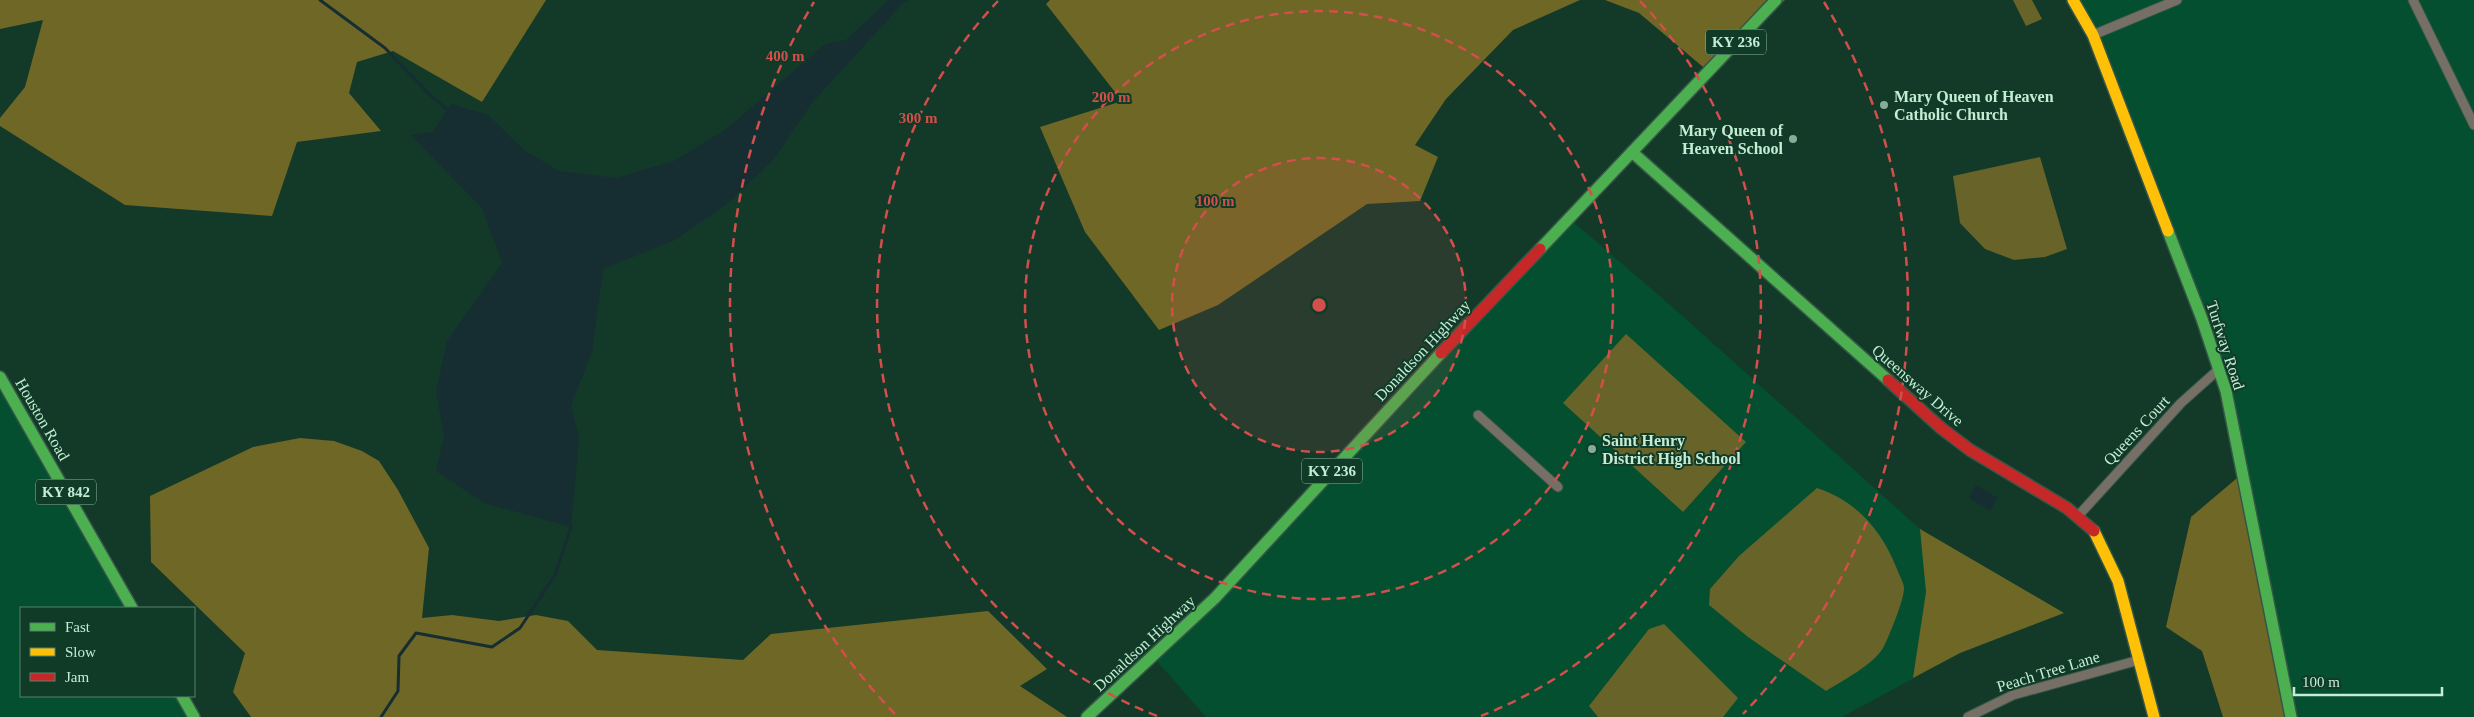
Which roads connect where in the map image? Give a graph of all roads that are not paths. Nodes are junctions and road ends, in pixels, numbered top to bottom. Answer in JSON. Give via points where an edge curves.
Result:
{"nodes":[{"id":1,"x":1776,"y":0,"type":"edge"},
{"id":2,"x":2074,"y":0,"type":"edge"},
{"id":3,"x":2177,"y":0,"type":"edge"},
{"id":4,"x":2413,"y":0,"type":"edge"},
{"id":5,"x":2093,"y":35,"type":"junction"},
{"id":6,"x":2474,"y":125,"type":"edge"},
{"id":7,"x":1632,"y":152,"type":"junction"},
{"id":8,"x":2219,"y":369,"type":"junction"},
{"id":9,"x":0,"y":377,"type":"edge"},
{"id":10,"x":1478,"y":414,"type":"dead end"},
{"id":11,"x":1558,"y":487,"type":"dead end"},
{"id":12,"x":2078,"y":516,"type":"junction"},
{"id":13,"x":131,"y":607,"type":"edge"},
{"id":14,"x":2138,"y":660,"type":"junction"},
{"id":15,"x":183,"y":697,"type":"edge"},
{"id":16,"x":194,"y":717,"type":"edge"},
{"id":17,"x":1087,"y":717,"type":"edge"},
{"id":18,"x":1968,"y":717,"type":"edge"},
{"id":19,"x":2154,"y":717,"type":"edge"},
{"id":20,"x":2291,"y":717,"type":"edge"}],
"edges":[{"from":1,"to":7,"type":"main road","name":"Donaldson Highway","number":"KY 236"},
{"from":2,"to":5,"type":"main road","name":"Turfway Road"},
{"from":3,"to":5,"type":"street"},
{"from":4,"to":6,"type":"street"},
{"from":5,"to":8,"type":"main road","name":"Turfway Road"},
{"from":7,"to":12,"type":"main road","name":"Queensway Drive","via":[[1941,428],[1970,450]]},
{"from":7,"to":17,"type":"main road","name":"Donaldson Highway","number":"KY 236","via":[[1215,598]]},
{"from":8,"to":12,"type":"street","name":"Queens Court","via":[[2181,403]]},
{"from":8,"to":20,"type":"main road","name":"Turfway Road"},
{"from":9,"to":13,"type":"main road","name":"Houston Road","number":"KY 842"},
{"from":10,"to":11,"type":"street"},
{"from":12,"to":14,"type":"main road","name":"Queensway Drive","via":[[2094,531],[2110,561]]},
{"from":14,"to":18,"type":"street","name":"Peach Tree Lane","via":[[2013,695]]},
{"from":14,"to":19,"type":"main road","name":"Queensway Drive"},
{"from":15,"to":16,"type":"main road"}]}
